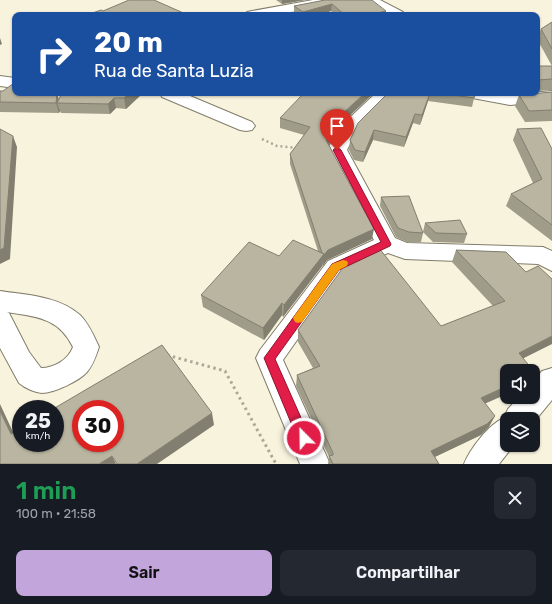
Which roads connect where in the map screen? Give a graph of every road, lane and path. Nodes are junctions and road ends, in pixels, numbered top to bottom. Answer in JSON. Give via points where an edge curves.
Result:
{"nodes":[{"id":1,"x":336,"y":0,"type":"edge"},
{"id":2,"x":373,"y":0,"type":"edge"},
{"id":3,"x":269,"y":12,"type":"edge"},
{"id":4,"x":392,"y":12,"type":"edge"},
{"id":5,"x":0,"y":81,"type":"edge"},
{"id":6,"x":12,"y":82,"type":"edge"},
{"id":7,"x":12,"y":88,"type":"edge"},
{"id":8,"x":0,"y":96,"type":"edge"},
{"id":9,"x":175,"y":96,"type":"edge"},
{"id":10,"x":383,"y":96,"type":"edge"},
{"id":11,"x":489,"y":96,"type":"edge"},
{"id":12,"x":552,"y":96,"type":"edge"},
{"id":13,"x":246,"y":126,"type":"joint"},
{"id":14,"x":337,"y":150,"type":"junction"},
{"id":15,"x":387,"y":244,"type":"junction"},
{"id":16,"x":552,"y":262,"type":"edge"},
{"id":17,"x":0,"y":301,"type":"edge"},
{"id":18,"x":0,"y":320,"type":"edge"},
{"id":19,"x":167,"y":355,"type":"edge"},
{"id":20,"x":552,"y":380,"type":"edge"},
{"id":21,"x":524,"y":412,"type":"edge"},
{"id":22,"x":500,"y":439,"type":"edge"},
{"id":23,"x":276,"y":464,"type":"edge"},
{"id":24,"x":315,"y":464,"type":"edge"},
{"id":25,"x":479,"y":464,"type":"edge"}],
"edges":[{"from":1,"to":3,"type":"street"},
{"from":2,"to":4,"type":"street"},
{"from":5,"to":6,"type":"street"},
{"from":7,"to":8,"type":"street"},
{"from":9,"to":13,"type":"street"},
{"from":10,"to":14,"type":"street","via":[[348,129]]},
{"from":11,"to":12,"type":"street","via":[[510,100]]},
{"from":13,"to":14,"type":"path","via":[[249,134],[277,146],[322,153]]},
{"from":14,"to":15,"type":"street"},
{"from":15,"to":16,"type":"street","via":[[405,251],[543,256]]},
{"from":15,"to":24,"type":"street","via":[[336,267],[269,358]]},
{"from":17,"to":18,"type":"street","via":[[52,310],[64,317],[73,324],[84,343],[86,348],[82,360],[67,372],[46,381],[34,379],[26,372]]},
{"from":19,"to":23,"type":"path","via":[[225,371]]},
{"from":20,"to":21,"type":"street"},
{"from":22,"to":25,"type":"street"}]}
